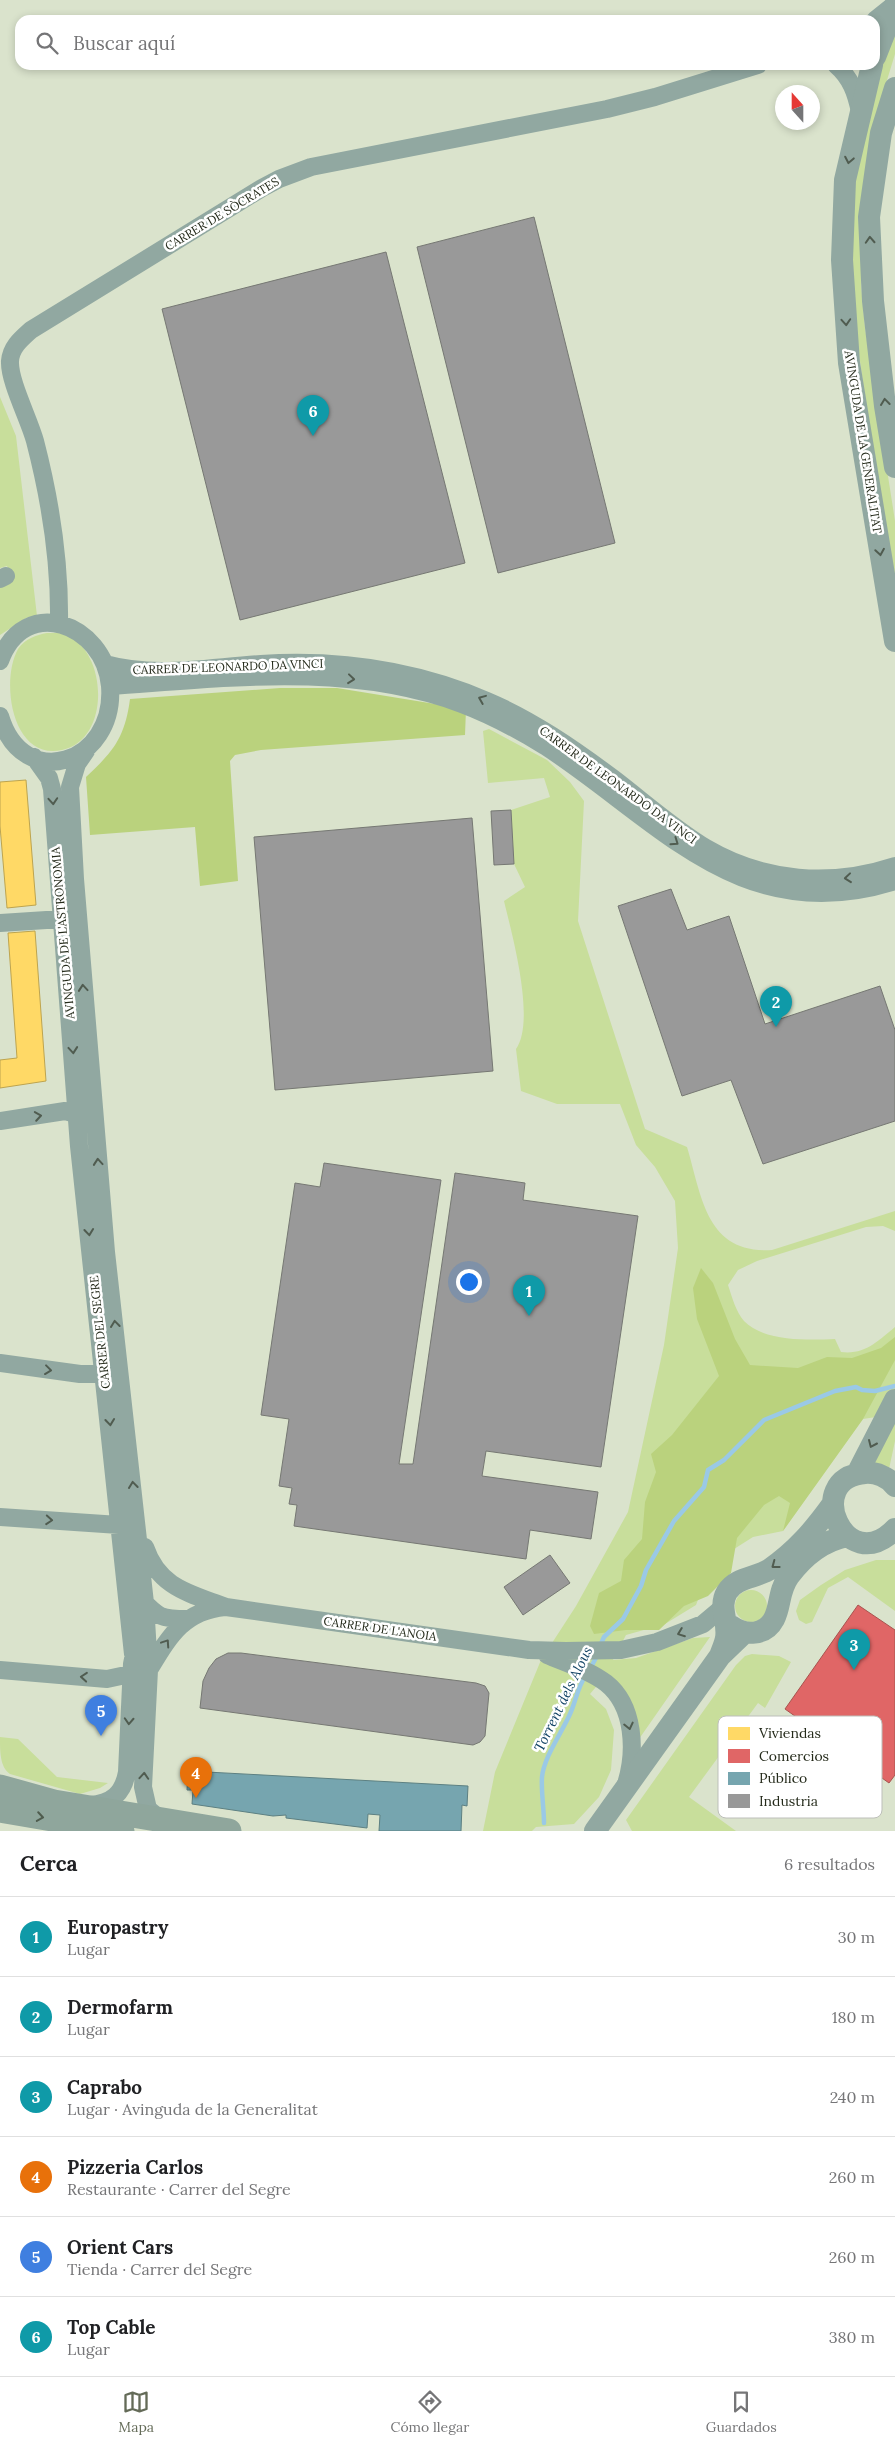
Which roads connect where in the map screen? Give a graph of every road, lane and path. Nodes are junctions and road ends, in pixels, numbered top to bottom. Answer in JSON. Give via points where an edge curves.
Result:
{"nodes":[{"id":1,"x":895,"y":5,"type":"edge"},
{"id":2,"x":880,"y":16,"type":"edge"},
{"id":3,"x":880,"y":44,"type":"edge"},
{"id":4,"x":742,"y":70,"type":"edge"},
{"id":5,"x":840,"y":70,"type":"edge"},
{"id":6,"x":871,"y":70,"type":"edge"},
{"id":7,"x":895,"y":88,"type":"edge"},
{"id":8,"x":860,"y":112,"type":"junction"},
{"id":9,"x":0,"y":350,"type":"edge"},
{"id":10,"x":10,"y":368,"type":"junction"},
{"id":11,"x":895,"y":467,"type":"edge"},
{"id":12,"x":59,"y":623,"type":"junction"},
{"id":13,"x":895,"y":641,"type":"edge"},
{"id":14,"x":0,"y":662,"type":"edge"},
{"id":15,"x":104,"y":664,"type":"junction"},
{"id":16,"x":110,"y":686,"type":"junction"},
{"id":17,"x":0,"y":716,"type":"edge"},
{"id":18,"x":86,"y":751,"type":"junction"},
{"id":19,"x":34,"y":757,"type":"junction"},
{"id":20,"x":895,"y":866,"type":"edge"},
{"id":21,"x":895,"y":881,"type":"edge"},
{"id":22,"x":62,"y":918,"type":"junction"},
{"id":23,"x":0,"y":923,"type":"edge"},
{"id":24,"x":92,"y":1089,"type":"joint"},
{"id":25,"x":76,"y":1114,"type":"junction"},
{"id":26,"x":0,"y":1121,"type":"edge"},
{"id":27,"x":0,"y":1363,"type":"edge"},
{"id":28,"x":112,"y":1373,"type":"junction"},
{"id":29,"x":891,"y":1407,"type":"edge"},
{"id":30,"x":857,"y":1474,"type":"junction"},
{"id":31,"x":895,"y":1486,"type":"edge"},
{"id":32,"x":832,"y":1505,"type":"junction"},
{"id":33,"x":0,"y":1517,"type":"edge"},
{"id":34,"x":137,"y":1520,"type":"junction"},
{"id":35,"x":120,"y":1525,"type":"junction"},
{"id":36,"x":847,"y":1536,"type":"junction"},
{"id":37,"x":890,"y":1538,"type":"edge"},
{"id":38,"x":123,"y":1550,"type":"junction"},
{"id":39,"x":179,"y":1590,"type":"junction"},
{"id":40,"x":145,"y":1603,"type":"junction"},
{"id":41,"x":226,"y":1607,"type":"junction"},
{"id":42,"x":724,"y":1614,"type":"junction"},
{"id":43,"x":186,"y":1619,"type":"junction"},
{"id":44,"x":744,"y":1633,"type":"junction"},
{"id":45,"x":134,"y":1654,"type":"junction"},
{"id":46,"x":720,"y":1656,"type":"junction"},
{"id":47,"x":573,"y":1657,"type":"junction"},
{"id":48,"x":0,"y":1670,"type":"edge"},
{"id":49,"x":141,"y":1671,"type":"junction"},
{"id":50,"x":0,"y":1787,"type":"edge"},
{"id":51,"x":624,"y":1791,"type":"junction"},
{"id":52,"x":79,"y":1806,"type":"junction"},
{"id":53,"x":0,"y":1810,"type":"edge"},
{"id":54,"x":160,"y":1819,"type":"junction"},
{"id":55,"x":122,"y":1831,"type":"edge"},
{"id":56,"x":229,"y":1831,"type":"edge"},
{"id":57,"x":596,"y":1831,"type":"edge"}],
"edges":[{"from":1,"to":2,"type":"street"},
{"from":1,"to":3,"type":"street"},
{"from":4,"to":10,"type":"street","name":"CARRER DE SÒCRATES","via":[[607,109],[295,172],[262,188],[31,330],[13,348]]},
{"from":5,"to":8,"type":"street","via":[[856,93]]},
{"from":6,"to":8,"type":"street","name":"AVINGUDA DE LA GENERALITAT"},
{"from":11,"to":7,"type":"street","one_way":true,"via":[[873,300],[869,217],[881,133]]},
{"from":8,"to":13,"type":"street","name":"AVINGUDA DE LA GENERALITAT","one_way":true,"via":[[846,180],[842,260],[848,363]]},
{"from":9,"to":10,"type":"street"},
{"from":10,"to":12,"type":"street","via":[[42,470],[54,551]]},
{"from":12,"to":14,"type":"street","via":[[37,624],[18,634],[4,651]]},
{"from":12,"to":15,"type":"street","via":[[85,635]]},
{"from":15,"to":16,"type":"street"},
{"from":20,"to":15,"type":"street","name":"CARRER DE LEONARDO DA VINCI","one_way":true,"via":[[852,878],[820,880],[789,878],[730,860],[672,825],[590,762],[526,721],[487,701],[404,674],[323,663],[144,672]]},
{"from":16,"to":18,"type":"street","name":"AVINGUDA DE L'ASTRONOMIA","via":[[104,726]]},
{"from":16,"to":21,"type":"street","name":"CARRER DE LEONARDO DA VINCI","one_way":true,"via":[[292,676],[353,679],[400,686],[461,704],[504,723],[551,751],[680,846],[732,874],[762,885],[812,892],[864,889]]},
{"from":17,"to":19,"type":"street","via":[[12,741]]},
{"from":18,"to":19,"type":"street","via":[[59,762],[46,762]]},
{"from":24,"to":18,"type":"street","name":"AVINGUDA DE L'ASTRONOMIA","one_way":true,"via":[[70,798],[72,776]]},
{"from":19,"to":22,"type":"street","name":"AVINGUDA DE L'ASTRONOMIA","one_way":true,"via":[[49,778],[52,789]]},
{"from":22,"to":23,"type":"street"},
{"from":22,"to":25,"type":"street","name":"AVINGUDA DE L'ASTRONOMIA","one_way":true},
{"from":28,"to":24,"type":"street","name":"CARRER DEL SEGRE","one_way":true,"via":[[106,1252]]},
{"from":26,"to":25,"type":"street","one_way":true,"via":[[65,1111]]},
{"from":25,"to":28,"type":"street","name":"CARRER DEL SEGRE","one_way":true},
{"from":27,"to":28,"type":"street","one_way":true,"via":[[80,1374]]},
{"from":34,"to":28,"type":"street","name":"CARRER DEL SEGRE","one_way":true},
{"from":28,"to":35,"type":"street","name":"CARRER DEL SEGRE","one_way":true},
{"from":29,"to":30,"type":"street","one_way":true},
{"from":30,"to":31,"type":"street","via":[[876,1473]]},
{"from":30,"to":32,"type":"street","via":[[840,1486]]},
{"from":32,"to":36,"type":"street","via":[[836,1523]]},
{"from":32,"to":42,"type":"street","one_way":true,"via":[[792,1552],[768,1571],[734,1584],[727,1591]]},
{"from":33,"to":35,"type":"street","one_way":true},
{"from":34,"to":39,"type":"street","name":"CARRER DEL SEGRE","via":[[149,1559],[157,1572]]},
{"from":34,"to":40,"type":"street","name":"CARRER DEL SEGRE"},
{"from":35,"to":38,"type":"street","name":"CARRER DEL SEGRE"},
{"from":36,"to":37,"type":"street","via":[[863,1542]]},
{"from":36,"to":44,"type":"street","via":[[822,1545],[808,1556],[788,1578],[773,1620],[761,1631]]},
{"from":38,"to":40,"type":"street","name":"CARRER DEL SEGRE","via":[[135,1590]]},
{"from":38,"to":45,"type":"street","name":"CARRER DEL SEGRE"},
{"from":39,"to":40,"type":"street","via":[[154,1594]]},
{"from":39,"to":41,"type":"street","name":"CARRER DE L'ANOIA"},
{"from":40,"to":43,"type":"street","name":"CARRER DEL SEGRE","via":[[163,1617]]},
{"from":40,"to":45,"type":"street","name":"CARRER DEL SEGRE"},
{"from":40,"to":49,"type":"street","name":"CARRER DEL SEGRE"},
{"from":41,"to":43,"type":"street","name":"CARRER DE L'ANOIA","via":[[213,1608]]},
{"from":41,"to":47,"type":"street","name":"CARRER DE L'ANOIA"},
{"from":42,"to":44,"type":"street","via":[[730,1626]]},
{"from":42,"to":46,"type":"street","via":[[726,1637]]},
{"from":42,"to":47,"type":"street","name":"CARRER DE L'ANOIA","one_way":true,"via":[[657,1642]]},
{"from":49,"to":43,"type":"street","name":"CARRER DEL SEGRE","one_way":true},
{"from":44,"to":46,"type":"street"},
{"from":45,"to":49,"type":"street","name":"CARRER DEL SEGRE"},
{"from":46,"to":51,"type":"street"},
{"from":47,"to":51,"type":"street","name":"CARRER DE L'ANOIA","one_way":true,"via":[[607,1684],[624,1706],[631,1730],[632,1757]]},
{"from":49,"to":48,"type":"street","one_way":true,"via":[[107,1679]]},
{"from":49,"to":52,"type":"street","name":"CARRER DEL SEGRE","one_way":true,"via":[[124,1786],[106,1802]]},
{"from":54,"to":49,"type":"street","name":"CARRER DEL SEGRE","one_way":true,"via":[[148,1809],[143,1788]]},
{"from":50,"to":52,"type":"main road"},
{"from":51,"to":57,"type":"street"},
{"from":52,"to":54,"type":"main road"},
{"from":53,"to":55,"type":"main road","one_way":true},
{"from":54,"to":56,"type":"main road"}]}
